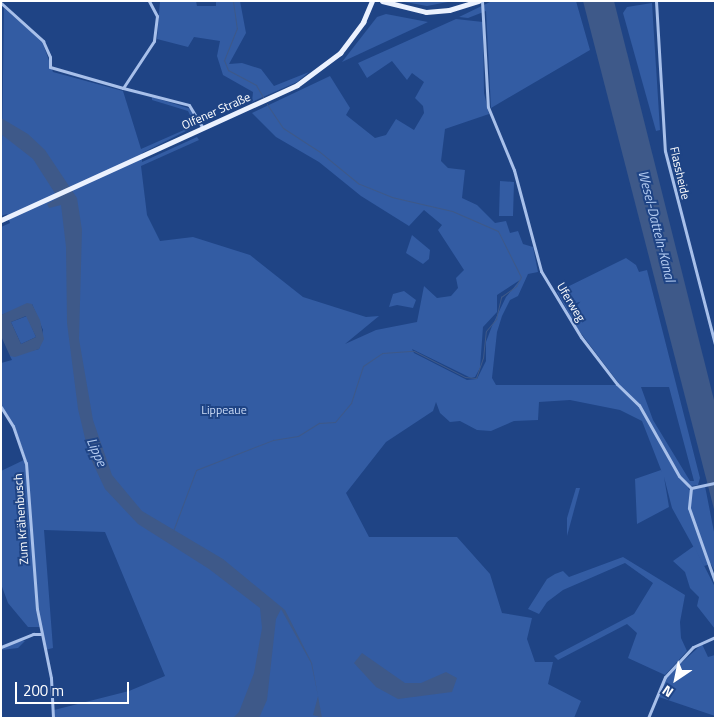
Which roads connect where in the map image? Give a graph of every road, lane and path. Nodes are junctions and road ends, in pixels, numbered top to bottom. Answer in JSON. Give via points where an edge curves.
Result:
{"nodes":[{"id":1,"x":149,"y":1,"type":"edge"},
{"id":2,"x":372,"y":1,"type":"edge"},
{"id":3,"x":382,"y":1,"type":"edge"},
{"id":4,"x":481,"y":1,"type":"edge"},
{"id":5,"x":656,"y":1,"type":"edge"},
{"id":6,"x":1,"y":3,"type":"edge"},
{"id":7,"x":123,"y":88,"type":"junction"},
{"id":8,"x":203,"y":128,"type":"junction"},
{"id":9,"x":1,"y":220,"type":"edge"},
{"id":10,"x":715,"y":344,"type":"edge"},
{"id":11,"x":1,"y":407,"type":"edge"},
{"id":12,"x":715,"y":483,"type":"edge"},
{"id":13,"x":691,"y":488,"type":"junction"},
{"id":14,"x":715,"y":582,"type":"edge"},
{"id":15,"x":41,"y":634,"type":"junction"},
{"id":16,"x":715,"y":637,"type":"edge"},
{"id":17,"x":1,"y":646,"type":"edge"},
{"id":18,"x":53,"y":718,"type":"edge"},
{"id":19,"x":648,"y":718,"type":"edge"}],
"edges":[{"from":1,"to":7,"type":"street","via":[[157,16],[154,41]]},
{"from":2,"to":8,"type":"main road","name":"Olfener Straße","via":[[358,31],[329,63],[288,90]]},
{"from":3,"to":4,"type":"main road","via":[[426,12],[459,8]]},
{"from":4,"to":13,"type":"street","name":"Uferweg","via":[[487,99],[514,170],[540,271],[581,337],[639,406],[679,476]]},
{"from":5,"to":10,"type":"street","name":"Flassheide","via":[[665,151]]},
{"from":6,"to":7,"type":"street","via":[[43,40],[50,57],[50,68]]},
{"from":7,"to":8,"type":"street","via":[[189,105]]},
{"from":8,"to":9,"type":"main road","name":"Olfener Straße"},
{"from":11,"to":15,"type":"street","name":"Zum Krähenbusch","via":[[21,443],[26,463]]},
{"from":12,"to":13,"type":"street"},
{"from":13,"to":14,"type":"street","via":[[689,508]]},
{"from":15,"to":17,"type":"street"},
{"from":15,"to":18,"type":"street","name":"Zum Krähenbusch","via":[[51,678]]},
{"from":16,"to":19,"type":"street","via":[[693,647],[665,677]]}]}
